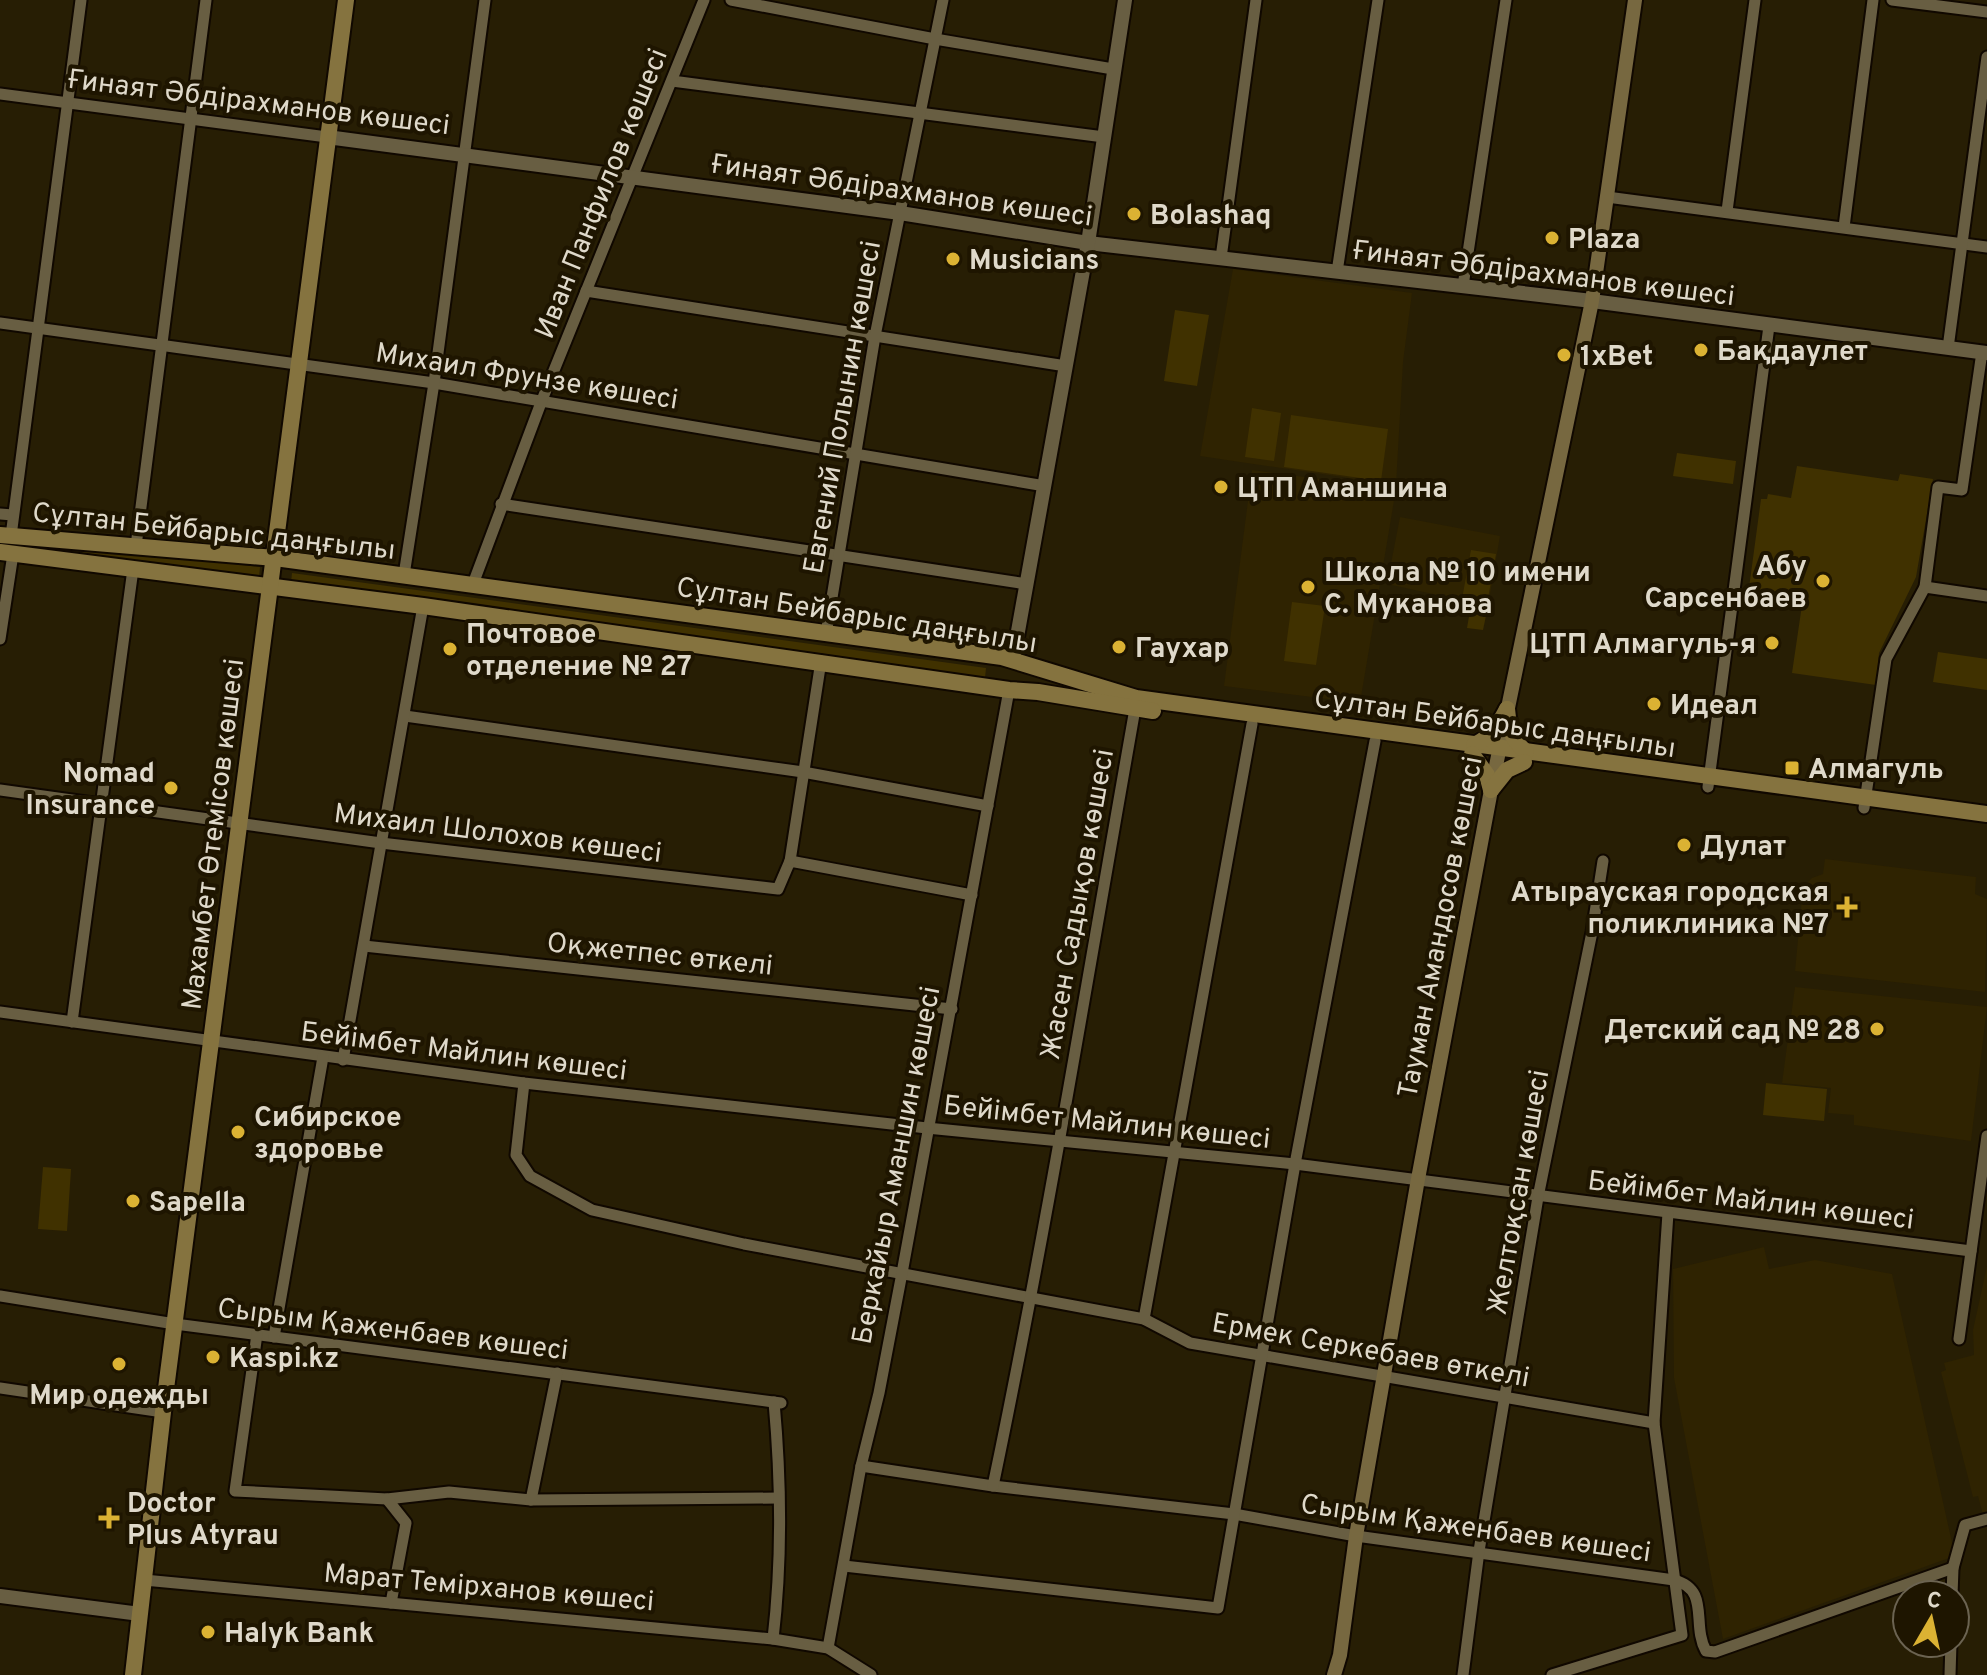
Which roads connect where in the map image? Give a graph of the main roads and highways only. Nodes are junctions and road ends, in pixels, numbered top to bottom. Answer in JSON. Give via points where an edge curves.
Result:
{"nodes":[{"id":1,"x":346,"y":0,"type":"edge"},
{"id":2,"x":1635,"y":0,"type":"edge"},
{"id":3,"x":5,"y":536,"type":"edge"},
{"id":4,"x":6,"y":553,"type":"edge"},
{"id":5,"x":275,"y":558,"type":"junction"},
{"id":6,"x":270,"y":586,"type":"junction"},
{"id":7,"x":1041,"y":668,"type":"junction"},
{"id":8,"x":1038,"y":692,"type":"junction"},
{"id":9,"x":1507,"y":709,"type":"junction"},
{"id":10,"x":1472,"y":750,"type":"junction"},
{"id":11,"x":1498,"y":753,"type":"junction"},
{"id":12,"x":1525,"y":757,"type":"junction"},
{"id":13,"x":1491,"y":790,"type":"junction"},
{"id":14,"x":1864,"y":803,"type":"junction"},
{"id":15,"x":1987,"y":814,"type":"edge"},
{"id":16,"x":1987,"y":825,"type":"edge"},
{"id":17,"x":133,"y":1675,"type":"edge"},
{"id":18,"x":1334,"y":1675,"type":"edge"}],
"edges":[{"from":1,"to":5,"type":"main road","name":"Махамбет Өтемісов көшесі"},
{"from":2,"to":9,"type":"main road","name":"Тауман Амандосов көшесі","via":[[1592,301]]},
{"from":3,"to":5,"type":"main road","name":"Сұлтан Бейбарыс даңғылы"},
{"from":4,"to":6,"type":"main road","name":"Сұлтан Бейбарыс даңғылы"},
{"from":5,"to":6,"type":"main road","name":"Махамбет Өтемісов көшесі"},
{"from":5,"to":7,"type":"main road","name":"Сұлтан Бейбарыс даңғылы","via":[[1013,659]]},
{"from":6,"to":8,"type":"main road","name":"Сұлтан Бейбарыс даңғылы"},
{"from":6,"to":17,"type":"main road","name":"Махамбет Өтемісов көшесі"},
{"from":7,"to":8,"type":"main road"},
{"from":7,"to":10,"type":"main road","name":"Сұлтан Бейбарыс даңғылы","via":[[1136,698]]},
{"from":8,"to":10,"type":"main road","name":"Сұлтан Бейбарыс даңғылы","via":[[1135,709]]},
{"from":9,"to":10,"type":"main road","via":[[1497,730]]},
{"from":9,"to":11,"type":"main road","name":"Тауман Амандосов көшесі"},
{"from":9,"to":12,"type":"main road","via":[[1509,732]]},
{"from":10,"to":11,"type":"main road","name":"Сұлтан Бейбарыс даңғылы"},
{"from":10,"to":13,"type":"main road"},
{"from":11,"to":12,"type":"main road","name":"Сұлтан Бейбарыс даңғылы"},
{"from":11,"to":13,"type":"main road","name":"Тауман Амандосов көшесі"},
{"from":12,"to":13,"type":"main road","via":[[1500,775]]},
{"from":12,"to":14,"type":"main road","name":"Сұлтан Бейбарыс даңғылы"},
{"from":13,"to":18,"type":"main road","name":"Тауман Амандосов көшесі"},
{"from":14,"to":15,"type":"main road","name":"Сұлтан Бейбарыс даңғылы"},
{"from":14,"to":16,"type":"main road","name":"Сұлтан Бейбарыс даңғылы"}]}
